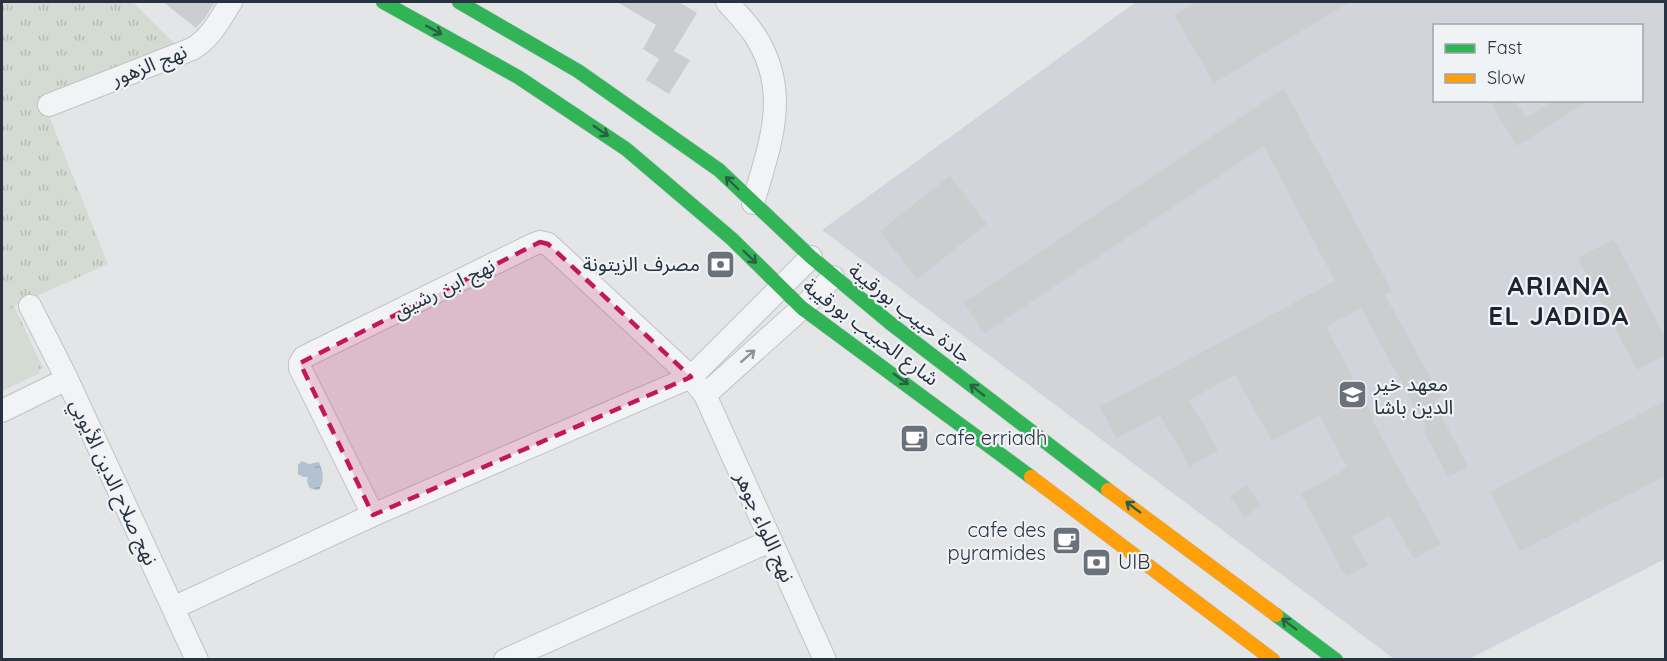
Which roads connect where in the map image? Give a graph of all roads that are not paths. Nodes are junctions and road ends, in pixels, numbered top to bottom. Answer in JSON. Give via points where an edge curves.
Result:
{"nodes":[{"id":1,"x":231,"y":2,"type":"edge"},
{"id":2,"x":383,"y":2,"type":"edge"},
{"id":3,"x":459,"y":2,"type":"edge"},
{"id":4,"x":727,"y":2,"type":"edge"},
{"id":5,"x":49,"y":105,"type":"dead end"},
{"id":6,"x":753,"y":203,"type":"junction"},
{"id":7,"x":811,"y":256,"type":"junction"},
{"id":8,"x":833,"y":277,"type":"junction"},
{"id":9,"x":782,"y":287,"type":"junction"},
{"id":10,"x":30,"y":306,"type":"dead end"},
{"id":11,"x":802,"y":308,"type":"junction"},
{"id":12,"x":67,"y":379,"type":"junction"},
{"id":13,"x":698,"y":386,"type":"junction"},
{"id":14,"x":2,"y":411,"type":"edge"},
{"id":15,"x":373,"y":515,"type":"junction"},
{"id":16,"x":770,"y":541,"type":"junction"},
{"id":17,"x":173,"y":608,"type":"junction"},
{"id":18,"x":197,"y":660,"type":"edge"},
{"id":19,"x":505,"y":660,"type":"edge"},
{"id":20,"x":825,"y":660,"type":"edge"},
{"id":21,"x":1273,"y":660,"type":"edge"},
{"id":22,"x":1336,"y":660,"type":"edge"}],
"edges":[{"from":1,"to":5,"type":"street","name":"نهج الزهور","via":[[201,44]]},
{"from":2,"to":9,"type":"main road","name":"شارع الحبيب بورقيبة","one_way":true,"via":[[518,77],[626,149]]},
{"from":6,"to":3,"type":"main road","name":"جادة حبيب بورقيبة","one_way":true,"via":[[718,170],[578,71]]},
{"from":4,"to":6,"type":"street","via":[[754,34],[765,56],[776,103],[773,135]]},
{"from":6,"to":7,"type":"main road","name":"جادة حبيب بورقيبة"},
{"from":7,"to":8,"type":"main road","name":"جادة حبيب بورقيبة"},
{"from":7,"to":9,"type":"street"},
{"from":8,"to":11,"type":"street"},
{"from":22,"to":8,"type":"main road","name":"جادة حبيب بورقيبة","one_way":true,"via":[[1023,426]]},
{"from":9,"to":11,"type":"main road","name":"شارع الحبيب بورقيبة"},
{"from":9,"to":13,"type":"street"},
{"from":10,"to":12,"type":"street","name":"نهج صلاح الدين الأيوبي"},
{"from":13,"to":11,"type":"street","one_way":true},
{"from":11,"to":21,"type":"main road","name":"شارع الحبيب بورقيبة","one_way":true},
{"from":12,"to":14,"type":"street"},
{"from":12,"to":17,"type":"street","name":"نهج صلاح الدين الأيوبي"},
{"from":13,"to":15,"type":"street"},
{"from":13,"to":15,"type":"street","name":"نهج ابن رشيق","via":[[548,244],[532,245],[304,357],[300,363]]},
{"from":13,"to":16,"type":"street","name":"نهج اللواء جوهر"},
{"from":15,"to":17,"type":"street"},
{"from":16,"to":19,"type":"street"},
{"from":16,"to":20,"type":"street","name":"نهج اللواء جوهر"},
{"from":17,"to":18,"type":"street","name":"نهج صلاح الدين الأيوبي"}]}
